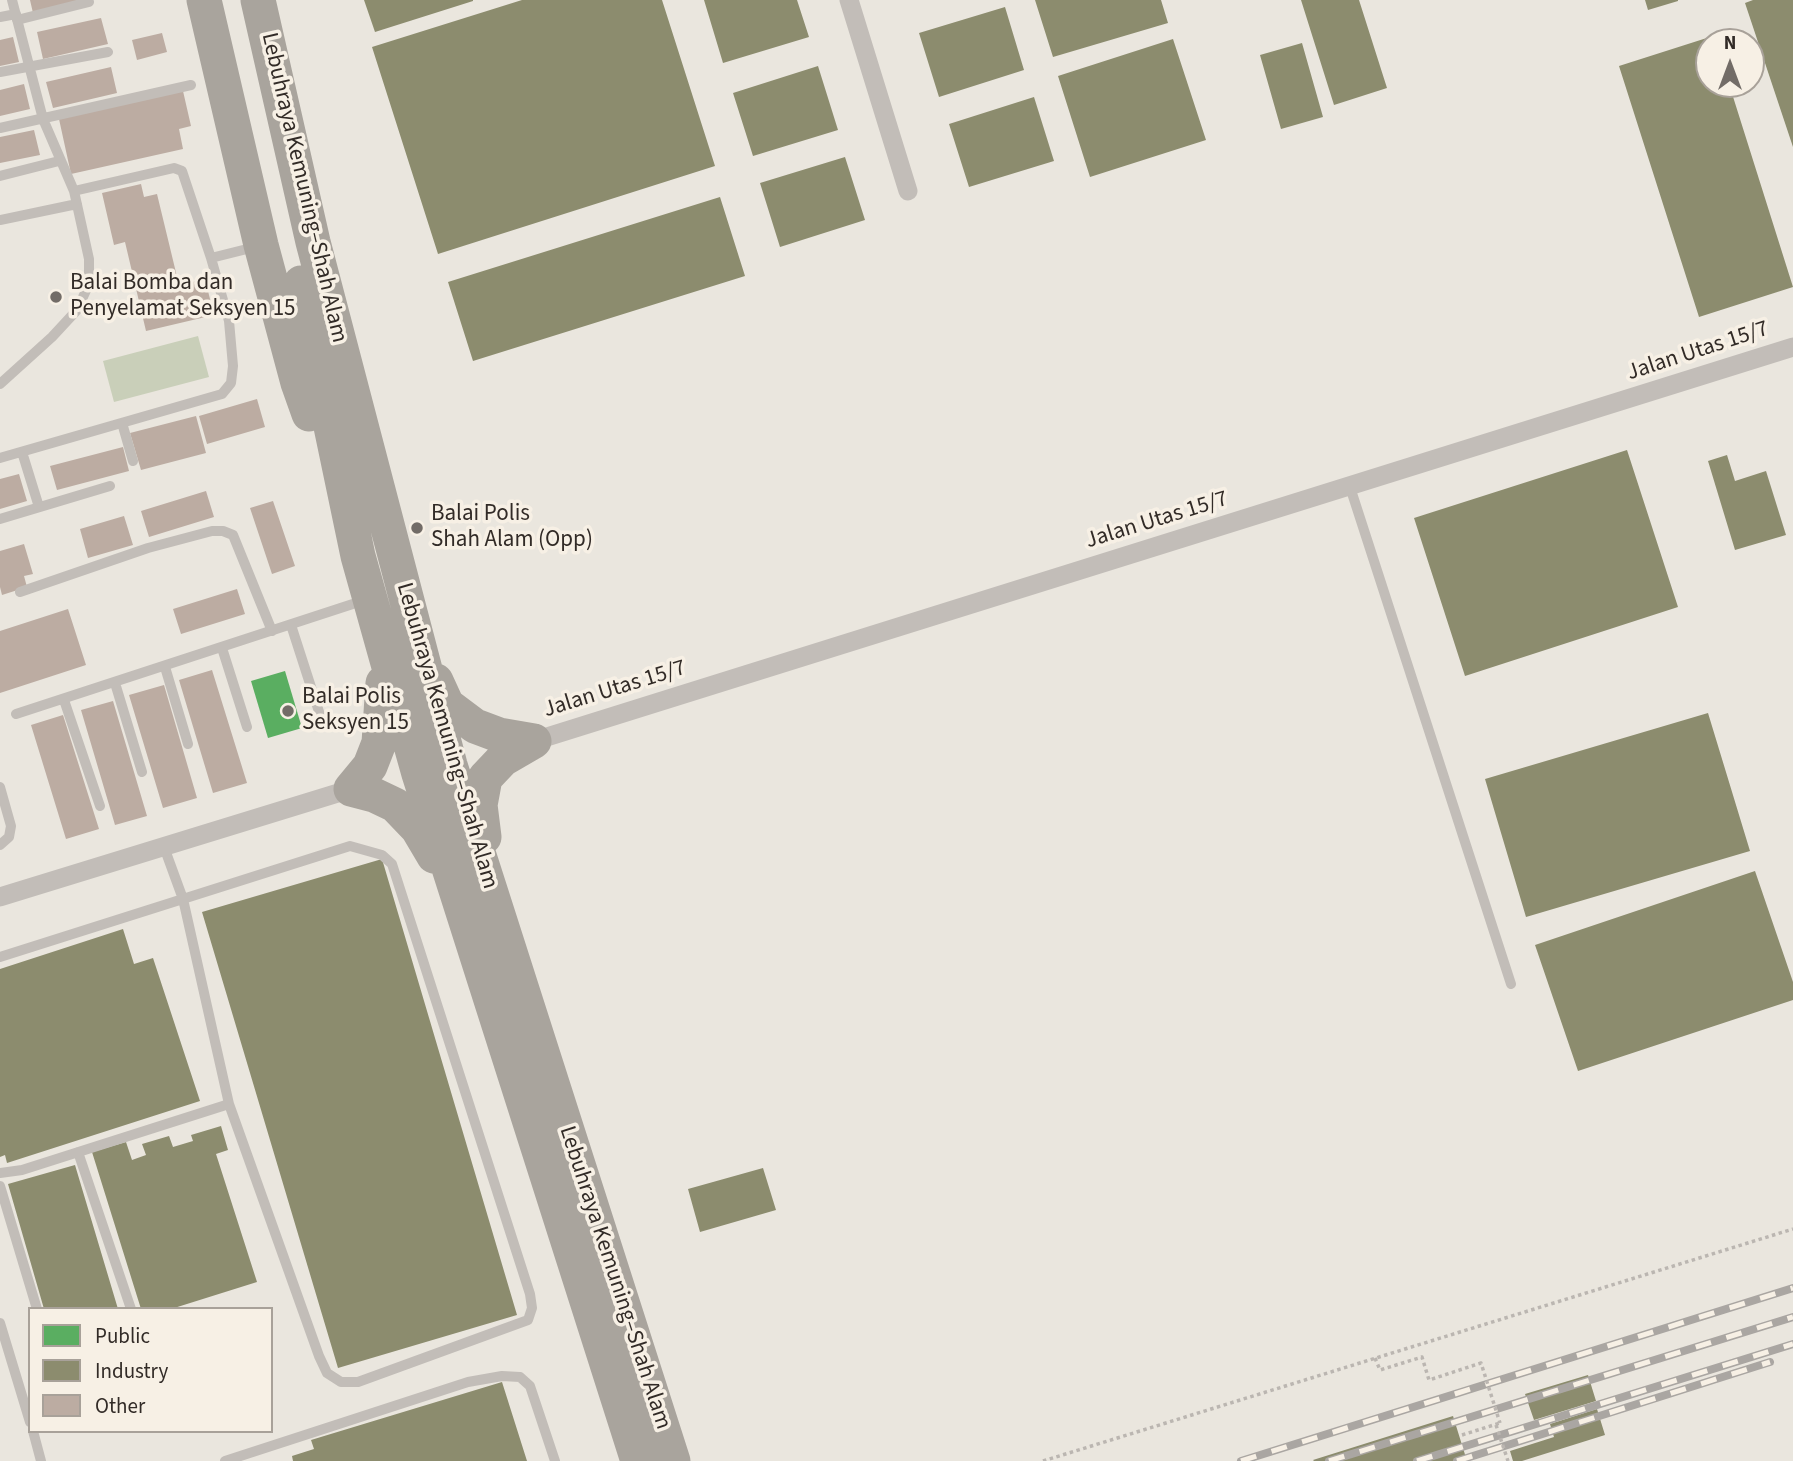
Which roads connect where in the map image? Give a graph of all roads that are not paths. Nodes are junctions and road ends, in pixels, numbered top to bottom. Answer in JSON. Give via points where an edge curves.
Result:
{"nodes":[{"id":1,"x":12,"y":0,"type":"edge"},
{"id":2,"x":204,"y":0,"type":"edge"},
{"id":3,"x":237,"y":0,"type":"edge"},
{"id":4,"x":258,"y":0,"type":"edge"},
{"id":5,"x":280,"y":0,"type":"edge"},
{"id":6,"x":849,"y":0,"type":"edge"},
{"id":7,"x":89,"y":2,"type":"dead end"},
{"id":8,"x":0,"y":17,"type":"edge"},
{"id":9,"x":17,"y":17,"type":"junction"},
{"id":10,"x":108,"y":52,"type":"dead end"},
{"id":11,"x":31,"y":68,"type":"junction"},
{"id":12,"x":0,"y":72,"type":"edge"},
{"id":13,"x":191,"y":85,"type":"dead end"},
{"id":14,"x":43,"y":119,"type":"junction"},
{"id":15,"x":0,"y":128,"type":"edge"},
{"id":16,"x":59,"y":160,"type":"junction"},
{"id":17,"x":0,"y":176,"type":"edge"},
{"id":18,"x":74,"y":191,"type":"junction"},
{"id":19,"x":908,"y":191,"type":"dead end"},
{"id":20,"x":77,"y":204,"type":"junction"},
{"id":21,"x":0,"y":220,"type":"edge"},
{"id":22,"x":289,"y":245,"type":"junction"},
{"id":23,"x":211,"y":258,"type":"junction"},
{"id":24,"x":1793,"y":347,"type":"edge"},
{"id":25,"x":0,"y":384,"type":"edge"},
{"id":26,"x":122,"y":423,"type":"junction"},
{"id":27,"x":22,"y":452,"type":"junction"},
{"id":28,"x":0,"y":458,"type":"edge"},
{"id":29,"x":133,"y":461,"type":"dead end"},
{"id":30,"x":110,"y":486,"type":"dead end"},
{"id":31,"x":1350,"y":487,"type":"junction"},
{"id":32,"x":39,"y":507,"type":"junction"},
{"id":33,"x":0,"y":519,"type":"edge"},
{"id":34,"x":389,"y":529,"type":"junction"},
{"id":35,"x":20,"y":592,"type":"dead end"},
{"id":36,"x":370,"y":599,"type":"junction"},
{"id":37,"x":291,"y":625,"type":"junction"},
{"id":38,"x":272,"y":631,"type":"junction"},
{"id":39,"x":382,"y":643,"type":"junction"},
{"id":40,"x":222,"y":648,"type":"junction"},
{"id":41,"x":422,"y":651,"type":"junction"},
{"id":42,"x":165,"y":667,"type":"junction"},
{"id":43,"x":115,"y":683,"type":"junction"},
{"id":44,"x":64,"y":700,"type":"junction"},
{"id":45,"x":16,"y":714,"type":"dead end"},
{"id":46,"x":322,"y":721,"type":"dead end"},
{"id":47,"x":247,"y":727,"type":"dead end"},
{"id":48,"x":534,"y":741,"type":"junction"},
{"id":49,"x":188,"y":744,"type":"dead end"},
{"id":50,"x":142,"y":772,"type":"dead end"},
{"id":51,"x":0,"y":787,"type":"edge"},
{"id":52,"x":351,"y":789,"type":"junction"},
{"id":53,"x":100,"y":806,"type":"dead end"},
{"id":54,"x":0,"y":845,"type":"edge"},
{"id":55,"x":164,"y":847,"type":"junction"},
{"id":56,"x":474,"y":896,"type":"junction"},
{"id":57,"x":0,"y":897,"type":"edge"},
{"id":58,"x":183,"y":900,"type":"junction"},
{"id":59,"x":0,"y":957,"type":"edge"},
{"id":60,"x":1511,"y":985,"type":"dead end"},
{"id":61,"x":229,"y":1104,"type":"junction"},
{"id":62,"x":78,"y":1152,"type":"junction"},
{"id":63,"x":0,"y":1172,"type":"edge"},
{"id":64,"x":0,"y":1186,"type":"edge"},
{"id":65,"x":36,"y":1307,"type":"edge"},
{"id":66,"x":130,"y":1307,"type":"edge"},
{"id":67,"x":0,"y":1323,"type":"edge"},
{"id":68,"x":28,"y":1415,"type":"edge"},
{"id":69,"x":34,"y":1433,"type":"edge"},
{"id":70,"x":41,"y":1461,"type":"edge"},
{"id":71,"x":225,"y":1461,"type":"edge"},
{"id":72,"x":555,"y":1461,"type":"edge"},
{"id":73,"x":638,"y":1461,"type":"edge"},
{"id":74,"x":673,"y":1461,"type":"edge"}],
"edges":[{"from":1,"to":9,"type":"lane"},
{"from":2,"to":22,"type":"highway"},
{"from":3,"to":22,"type":"highway","name":"Lebuhraya Kemuning–Shah Alam"},
{"from":4,"to":22,"type":"highway","name":"Lebuhraya Kemuning–Shah Alam"},
{"from":5,"to":34,"type":"highway","via":[[358,337]]},
{"from":6,"to":19,"type":"street"},
{"from":7,"to":9,"type":"lane"},
{"from":8,"to":9,"type":"lane"},
{"from":9,"to":11,"type":"lane"},
{"from":10,"to":11,"type":"lane"},
{"from":11,"to":12,"type":"lane"},
{"from":11,"to":14,"type":"lane"},
{"from":13,"to":14,"type":"lane"},
{"from":14,"to":15,"type":"lane"},
{"from":14,"to":16,"type":"lane"},
{"from":16,"to":17,"type":"lane"},
{"from":16,"to":18,"type":"lane"},
{"from":18,"to":20,"type":"lane"},
{"from":18,"to":23,"type":"lane","via":[[178,169]]},
{"from":20,"to":21,"type":"lane"},
{"from":20,"to":25,"type":"lane","via":[[89,259],[89,285],[77,310],[61,328]]},
{"from":22,"to":23,"type":"lane"},
{"from":22,"to":34,"type":"highway","name":"Lebuhraya Kemuning–Shah Alam"},
{"from":22,"to":36,"type":"highway","name":"Lebuhraya Kemuning–Shah Alam","via":[[298,383]]},
{"from":23,"to":26,"type":"lane","via":[[229,321],[231,383],[222,394]]},
{"from":24,"to":31,"type":"street","name":"Jalan Utas 15/7"},
{"from":26,"to":27,"type":"lane"},
{"from":26,"to":29,"type":"lane"},
{"from":27,"to":28,"type":"lane"},
{"from":27,"to":32,"type":"lane"},
{"from":30,"to":32,"type":"lane"},
{"from":31,"to":48,"type":"street","name":"Jalan Utas 15/7"},
{"from":31,"to":60,"type":"lane"},
{"from":32,"to":33,"type":"lane"},
{"from":34,"to":41,"type":"highway","name":"Lebuhraya Kemuning–Shah Alam"},
{"from":35,"to":38,"type":"lane","via":[[148,548],[223,531],[233,536]]},
{"from":36,"to":37,"type":"lane"},
{"from":36,"to":39,"type":"highway","name":"Lebuhraya Kemuning–Shah Alam"},
{"from":37,"to":38,"type":"lane"},
{"from":37,"to":46,"type":"lane"},
{"from":38,"to":40,"type":"lane"},
{"from":39,"to":52,"type":"highway","via":[[379,743],[370,766]]},
{"from":39,"to":56,"type":"highway","name":"Lebuhraya Kemuning–Shah Alam","via":[[419,774]]},
{"from":40,"to":42,"type":"lane"},
{"from":40,"to":47,"type":"lane"},
{"from":41,"to":48,"type":"highway","via":[[447,705],[475,726]]},
{"from":41,"to":56,"type":"highway","name":"Lebuhraya Kemuning–Shah Alam","via":[[450,765]]},
{"from":42,"to":43,"type":"lane"},
{"from":42,"to":49,"type":"lane"},
{"from":43,"to":44,"type":"lane"},
{"from":43,"to":50,"type":"lane"},
{"from":44,"to":45,"type":"lane"},
{"from":44,"to":53,"type":"lane"},
{"from":48,"to":56,"type":"highway","via":[[503,759],[485,778]]},
{"from":51,"to":54,"type":"lane","via":[[11,826],[9,837]]},
{"from":52,"to":55,"type":"street"},
{"from":52,"to":56,"type":"highway","via":[[395,805]]},
{"from":55,"to":57,"type":"street"},
{"from":55,"to":58,"type":"lane"},
{"from":56,"to":73,"type":"highway","name":"Lebuhraya Kemuning–Shah Alam"},
{"from":56,"to":74,"type":"highway","name":"Lebuhraya Kemuning–Shah Alam"},
{"from":58,"to":59,"type":"lane"},
{"from":58,"to":61,"type":"lane"},
{"from":58,"to":61,"type":"lane","via":[[350,846],[382,855],[392,864],[530,1294],[528,1320],[358,1382],[341,1382],[327,1373]]},
{"from":61,"to":62,"type":"lane"},
{"from":62,"to":63,"type":"lane","via":[[22,1170]]},
{"from":62,"to":66,"type":"lane"},
{"from":64,"to":65,"type":"lane"},
{"from":67,"to":68,"type":"lane"},
{"from":69,"to":70,"type":"lane"},
{"from":71,"to":72,"type":"lane","via":[[485,1377],[502,1376],[520,1377],[530,1386]]}]}
